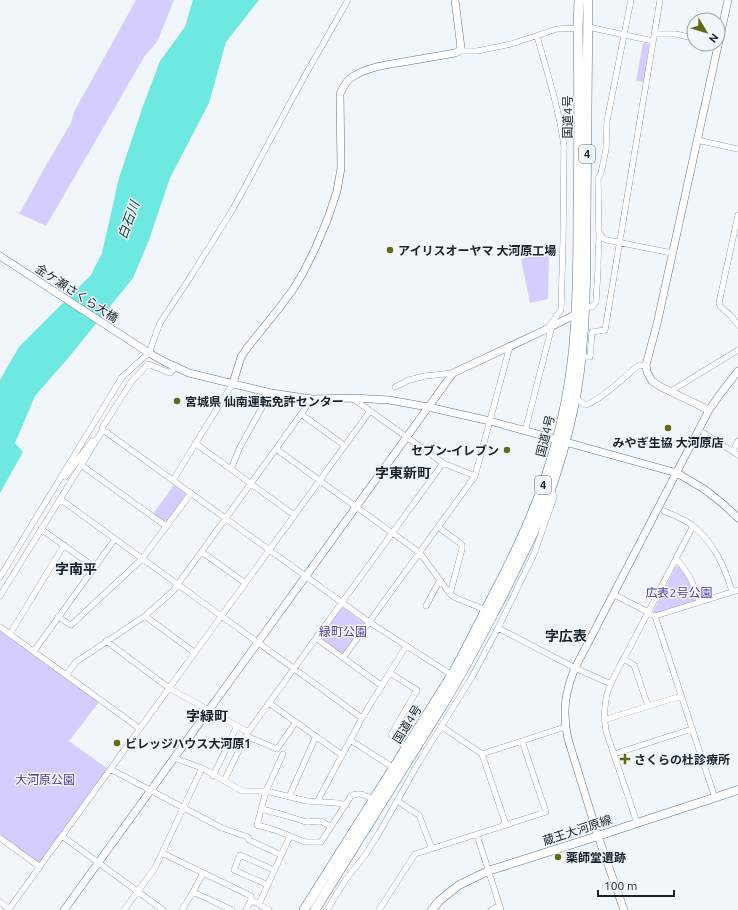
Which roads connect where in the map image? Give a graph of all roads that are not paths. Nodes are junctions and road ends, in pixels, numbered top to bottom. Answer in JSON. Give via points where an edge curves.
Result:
{"nodes":[{"id":1,"x":348,"y":0,"type":"edge"},
{"id":2,"x":455,"y":0,"type":"edge"},
{"id":3,"x":579,"y":0,"type":"edge"},
{"id":4,"x":588,"y":0,"type":"edge"},
{"id":5,"x":631,"y":0,"type":"edge"},
{"id":6,"x":660,"y":0,"type":"edge"},
{"id":7,"x":728,"y":0,"type":"edge"},
{"id":8,"x":725,"y":12,"type":"edge"},
{"id":9,"x":583,"y":27,"type":"junction"},
{"id":10,"x":654,"y":34,"type":"junction"},
{"id":11,"x":625,"y":35,"type":"junction"},
{"id":12,"x":537,"y":36,"type":"junction"},
{"id":13,"x":686,"y":36,"type":"edge"},
{"id":14,"x":653,"y":41,"type":"junction"},
{"id":15,"x":459,"y":51,"type":"junction"},
{"id":16,"x":716,"y":52,"type":"edge"},
{"id":17,"x":697,"y":140,"type":"junction"},
{"id":18,"x":738,"y":148,"type":"edge"},
{"id":19,"x":738,"y":215,"type":"edge"},
{"id":20,"x":598,"y":232,"type":"junction"},
{"id":21,"x":620,"y":242,"type":"junction"},
{"id":22,"x":672,"y":254,"type":"junction"},
{"id":23,"x":0,"y":256,"type":"edge"},
{"id":24,"x":585,"y":307,"type":"junction"},
{"id":25,"x":576,"y":314,"type":"junction"},
{"id":26,"x":738,"y":325,"type":"edge"},
{"id":27,"x":550,"y":327,"type":"junction"},
{"id":28,"x":510,"y":346,"type":"junction"},
{"id":29,"x":738,"y":350,"type":"edge"},
{"id":30,"x":149,"y":353,"type":"junction"},
{"id":31,"x":581,"y":357,"type":"junction"},
{"id":32,"x":646,"y":365,"type":"junction"},
{"id":33,"x":175,"y":367,"type":"junction"},
{"id":34,"x":453,"y":373,"type":"junction"},
{"id":35,"x":737,"y":374,"type":"edge"},
{"id":36,"x":233,"y":383,"type":"junction"},
{"id":37,"x":395,"y":387,"type":"dead end"},
{"id":38,"x":671,"y":391,"type":"junction"},
{"id":39,"x":270,"y":393,"type":"junction"},
{"id":40,"x":575,"y":397,"type":"junction"},
{"id":41,"x":352,"y":398,"type":"junction"},
{"id":42,"x":312,"y":399,"type":"junction"},
{"id":43,"x":428,"y":407,"type":"junction"},
{"id":44,"x":709,"y":410,"type":"junction"},
{"id":45,"x":370,"y":411,"type":"junction"},
{"id":46,"x":301,"y":414,"type":"junction"},
{"id":47,"x":490,"y":421,"type":"junction"},
{"id":48,"x":103,"y":431,"type":"junction"},
{"id":49,"x":525,"y":431,"type":"junction"},
{"id":50,"x":704,"y":433,"type":"dead end"},
{"id":51,"x":406,"y":437,"type":"junction"},
{"id":52,"x":96,"y":440,"type":"junction"},
{"id":53,"x":561,"y":441,"type":"junction"},
{"id":54,"x":738,"y":441,"type":"edge"},
{"id":55,"x":195,"y":443,"type":"junction"},
{"id":56,"x":345,"y":446,"type":"junction"},
{"id":57,"x":276,"y":449,"type":"junction"},
{"id":58,"x":733,"y":451,"type":"junction"},
{"id":59,"x":738,"y":455,"type":"edge"},
{"id":60,"x":443,"y":463,"type":"junction"},
{"id":61,"x":81,"y":465,"type":"junction"},
{"id":62,"x":231,"y":469,"type":"junction"},
{"id":63,"x":677,"y":473,"type":"junction"},
{"id":64,"x":475,"y":476,"type":"junction"},
{"id":65,"x":173,"y":480,"type":"junction"},
{"id":66,"x":320,"y":480,"type":"junction"},
{"id":67,"x":57,"y":484,"type":"junction"},
{"id":68,"x":251,"y":484,"type":"junction"},
{"id":69,"x":551,"y":487,"type":"junction"},
{"id":70,"x":191,"y":493,"type":"junction"},
{"id":71,"x":60,"y":499,"type":"junction"},
{"id":72,"x":356,"y":506,"type":"junction"},
{"id":73,"x":664,"y":510,"type":"dead end"},
{"id":74,"x":294,"y":515,"type":"junction"},
{"id":75,"x":226,"y":518,"type":"junction"},
{"id":76,"x":738,"y":518,"type":"edge"},
{"id":77,"x":166,"y":526,"type":"junction"},
{"id":78,"x":693,"y":526,"type":"junction"},
{"id":79,"x":438,"y":527,"type":"junction"},
{"id":80,"x":41,"y":529,"type":"junction"},
{"id":81,"x":393,"y":533,"type":"junction"},
{"id":82,"x":115,"y":539,"type":"junction"},
{"id":83,"x":64,"y":546,"type":"junction"},
{"id":84,"x":269,"y":550,"type":"junction"},
{"id":85,"x":202,"y":552,"type":"junction"},
{"id":86,"x":420,"y":553,"type":"junction"},
{"id":87,"x":142,"y":559,"type":"junction"},
{"id":88,"x":676,"y":559,"type":"junction"},
{"id":89,"x":94,"y":567,"type":"junction"},
{"id":90,"x":305,"y":576,"type":"junction"},
{"id":91,"x":0,"y":577,"type":"edge"},
{"id":92,"x":440,"y":580,"type":"junction"},
{"id":93,"x":245,"y":583,"type":"junction"},
{"id":94,"x":178,"y":585,"type":"junction"},
{"id":95,"x":735,"y":590,"type":"edge"},
{"id":96,"x":450,"y":594,"type":"junction"},
{"id":97,"x":613,"y":594,"type":"junction"},
{"id":98,"x":0,"y":596,"type":"edge"},
{"id":99,"x":699,"y":602,"type":"junction"},
{"id":100,"x":342,"y":603,"type":"junction"},
{"id":101,"x":426,"y":606,"type":"dead end"},
{"id":102,"x":486,"y":610,"type":"junction"},
{"id":103,"x":648,"y":612,"type":"junction"},
{"id":104,"x":145,"y":616,"type":"junction"},
{"id":105,"x":220,"y":616,"type":"junction"},
{"id":106,"x":655,"y":616,"type":"junction"},
{"id":107,"x":58,"y":617,"type":"junction"},
{"id":108,"x":369,"y":622,"type":"junction"},
{"id":109,"x":0,"y":627,"type":"edge"},
{"id":110,"x":498,"y":628,"type":"junction"},
{"id":111,"x":10,"y":634,"type":"junction"},
{"id":112,"x":316,"y":638,"type":"junction"},
{"id":113,"x":106,"y":641,"type":"junction"},
{"id":114,"x":258,"y":642,"type":"junction"},
{"id":115,"x":406,"y":646,"type":"junction"},
{"id":116,"x":34,"y":651,"type":"junction"},
{"id":117,"x":194,"y":652,"type":"junction"},
{"id":118,"x":343,"y":658,"type":"junction"},
{"id":119,"x":624,"y":659,"type":"junction"},
{"id":120,"x":575,"y":668,"type":"junction"},
{"id":121,"x":294,"y":669,"type":"junction"},
{"id":122,"x":390,"y":673,"type":"junction"},
{"id":123,"x":66,"y":675,"type":"junction"},
{"id":124,"x":452,"y":675,"type":"junction"},
{"id":125,"x":610,"y":684,"type":"junction"},
{"id":126,"x":382,"y":686,"type":"junction"},
{"id":127,"x":169,"y":688,"type":"junction"},
{"id":128,"x":681,"y":696,"type":"junction"},
{"id":129,"x":269,"y":703,"type":"junction"},
{"id":130,"x":648,"y":706,"type":"junction"},
{"id":131,"x":208,"y":710,"type":"junction"},
{"id":132,"x":362,"y":718,"type":"junction"},
{"id":133,"x":604,"y":720,"type":"junction"},
{"id":134,"x":296,"y":722,"type":"junction"},
{"id":135,"x":238,"y":726,"type":"junction"},
{"id":136,"x":441,"y":726,"type":"junction"},
{"id":137,"x":565,"y":727,"type":"junction"},
{"id":138,"x":139,"y":728,"type":"junction"},
{"id":139,"x":692,"y":729,"type":"junction"},
{"id":140,"x":247,"y":734,"type":"junction"},
{"id":141,"x":316,"y":736,"type":"junction"},
{"id":142,"x":350,"y":740,"type":"junction"},
{"id":143,"x":522,"y":741,"type":"junction"},
{"id":144,"x":406,"y":748,"type":"junction"},
{"id":145,"x":282,"y":754,"type":"dead end"},
{"id":146,"x":482,"y":754,"type":"junction"},
{"id":147,"x":614,"y":754,"type":"junction"},
{"id":148,"x":342,"y":755,"type":"junction"},
{"id":149,"x":174,"y":758,"type":"junction"},
{"id":150,"x":202,"y":768,"type":"junction"},
{"id":151,"x":394,"y":768,"type":"junction"},
{"id":152,"x":110,"y":769,"type":"junction"},
{"id":153,"x":213,"y":776,"type":"junction"},
{"id":154,"x":224,"y":781,"type":"junction"},
{"id":155,"x":150,"y":790,"type":"junction"},
{"id":156,"x":738,"y":790,"type":"edge"},
{"id":157,"x":266,"y":791,"type":"junction"},
{"id":158,"x":289,"y":797,"type":"junction"},
{"id":159,"x":715,"y":798,"type":"junction"},
{"id":160,"x":374,"y":800,"type":"junction"},
{"id":161,"x":397,"y":801,"type":"junction"},
{"id":162,"x":317,"y":802,"type":"junction"},
{"id":163,"x":346,"y":806,"type":"junction"},
{"id":164,"x":183,"y":807,"type":"junction"},
{"id":165,"x":262,"y":809,"type":"junction"},
{"id":166,"x":637,"y":823,"type":"junction"},
{"id":167,"x":506,"y":825,"type":"junction"},
{"id":168,"x":331,"y":827,"type":"junction"},
{"id":169,"x":477,"y":834,"type":"junction"},
{"id":170,"x":62,"y":836,"type":"junction"},
{"id":171,"x":290,"y":836,"type":"junction"},
{"id":172,"x":598,"y":836,"type":"junction"},
{"id":173,"x":0,"y":838,"type":"edge"},
{"id":174,"x":432,"y":849,"type":"junction"},
{"id":175,"x":162,"y":853,"type":"junction"},
{"id":176,"x":282,"y":855,"type":"junction"},
{"id":177,"x":98,"y":863,"type":"junction"},
{"id":178,"x":40,"y":867,"type":"junction"},
{"id":179,"x":274,"y":870,"type":"junction"},
{"id":180,"x":488,"y":871,"type":"junction"},
{"id":181,"x":203,"y":873,"type":"junction"},
{"id":182,"x":268,"y":885,"type":"junction"},
{"id":183,"x":138,"y":891,"type":"junction"},
{"id":184,"x":193,"y":892,"type":"junction"},
{"id":185,"x":251,"y":900,"type":"junction"},
{"id":186,"x":0,"y":902,"type":"edge"},
{"id":187,"x":259,"y":904,"type":"junction"},
{"id":188,"x":500,"y":908,"type":"edge"},
{"id":189,"x":10,"y":910,"type":"edge"},
{"id":190,"x":64,"y":910,"type":"edge"},
{"id":191,"x":124,"y":910,"type":"edge"},
{"id":192,"x":164,"y":910,"type":"edge"},
{"id":193,"x":182,"y":910,"type":"edge"},
{"id":194,"x":232,"y":910,"type":"edge"},
{"id":195,"x":246,"y":910,"type":"edge"},
{"id":196,"x":269,"y":910,"type":"edge"},
{"id":197,"x":304,"y":910,"type":"edge"},
{"id":198,"x":315,"y":910,"type":"edge"},
{"id":199,"x":327,"y":910,"type":"edge"},
{"id":200,"x":380,"y":910,"type":"edge"},
{"id":201,"x":432,"y":910,"type":"edge"},
{"id":202,"x":491,"y":910,"type":"edge"},
{"id":203,"x":624,"y":910,"type":"edge"}],
"edges":[{"from":1,"to":30,"type":"street","via":[[233,208],[160,323]]},
{"from":2,"to":15,"type":"street"},
{"from":3,"to":9,"type":"highway","name":"国道4号","number":"4"},
{"from":4,"to":9,"type":"highway","name":"国道4号","number":"4"},
{"from":5,"to":11,"type":"street"},
{"from":6,"to":10,"type":"street"},
{"from":7,"to":8,"type":"street"},
{"from":9,"to":11,"type":"street"},
{"from":9,"to":12,"type":"street","via":[[557,29]]},
{"from":9,"to":24,"type":"highway","name":"国道4号","number":"4"},
{"from":9,"to":25,"type":"highway","name":"国道4号","number":"4"},
{"from":10,"to":13,"type":"street"},
{"from":10,"to":14,"type":"street"},
{"from":11,"to":14,"type":"street"},
{"from":11,"to":20,"type":"street","via":[[607,121],[606,149],[598,179]]},
{"from":12,"to":15,"type":"street","via":[[477,51]]},
{"from":12,"to":27,"type":"street","via":[[558,112],[564,146],[561,310]]},
{"from":14,"to":21,"type":"street"},
{"from":15,"to":36,"type":"street","via":[[374,67],[360,72],[342,87],[341,168],[328,218],[294,288],[241,357]]},
{"from":16,"to":17,"type":"street"},
{"from":17,"to":18,"type":"street"},
{"from":17,"to":22,"type":"street"},
{"from":19,"to":26,"type":"street","via":[[719,303]]},
{"from":20,"to":21,"type":"street","via":[[607,240]]},
{"from":20,"to":24,"type":"street","via":[[596,302],[592,307]]},
{"from":21,"to":22,"type":"street"},
{"from":21,"to":31,"type":"street","via":[[605,330],[592,332],[590,357]]},
{"from":22,"to":32,"type":"street"},
{"from":23,"to":30,"type":"street","name":"金ケ瀬さくら大橋"},
{"from":24,"to":31,"type":"highway","name":"国道4号","number":"4"},
{"from":25,"to":27,"type":"street"},
{"from":25,"to":53,"type":"highway","name":"国道4号","number":"4","via":[[571,367],[560,428]]},
{"from":27,"to":28,"type":"street"},
{"from":27,"to":49,"type":"street"},
{"from":28,"to":34,"type":"street"},
{"from":28,"to":47,"type":"street"},
{"from":29,"to":38,"type":"street"},
{"from":30,"to":33,"type":"street","name":"金ケ瀬さくら大橋"},
{"from":30,"to":67,"type":"street","via":[[122,377]]},
{"from":31,"to":40,"type":"highway","name":"国道4号","number":"4"},
{"from":32,"to":38,"type":"street","via":[[652,381]]},
{"from":32,"to":40,"type":"street","via":[[638,366],[589,405]]},
{"from":33,"to":36,"type":"street","name":"金ケ瀬さくら大橋"},
{"from":33,"to":48,"type":"street","via":[[170,373],[148,364],[132,381],[102,428]]},
{"from":34,"to":37,"type":"street","via":[[425,376]]},
{"from":34,"to":43,"type":"street"},
{"from":35,"to":44,"type":"street"},
{"from":36,"to":39,"type":"street","name":"金ケ瀬さくら大橋"},
{"from":36,"to":55,"type":"street"},
{"from":38,"to":44,"type":"street"},
{"from":39,"to":42,"type":"street","name":"金ケ瀬さくら大橋"},
{"from":39,"to":62,"type":"street","via":[[240,447]]},
{"from":40,"to":53,"type":"highway","name":"国道4号","number":"4"},
{"from":41,"to":42,"type":"street","name":"金ケ瀬さくら大橋"},
{"from":41,"to":43,"type":"street","name":"金ケ瀬さくら大橋","via":[[389,400]]},
{"from":41,"to":45,"type":"street"},
{"from":42,"to":46,"type":"street"},
{"from":43,"to":47,"type":"street","name":"金ケ瀬さくら大橋"},
{"from":43,"to":51,"type":"street"},
{"from":44,"to":63,"type":"street"},
{"from":45,"to":51,"type":"street"},
{"from":45,"to":56,"type":"street"},
{"from":46,"to":56,"type":"street"},
{"from":46,"to":57,"type":"street"},
{"from":47,"to":49,"type":"street","name":"金ケ瀬さくら大橋"},
{"from":47,"to":64,"type":"street"},
{"from":48,"to":52,"type":"street"},
{"from":48,"to":65,"type":"street"},
{"from":49,"to":53,"type":"street","name":"金ケ瀬さくら大橋"},
{"from":50,"to":58,"type":"street"},
{"from":51,"to":60,"type":"street"},
{"from":51,"to":72,"type":"street"},
{"from":52,"to":61,"type":"street"},
{"from":52,"to":67,"type":"street","via":[[92,441]]},
{"from":53,"to":63,"type":"street","name":"金ケ瀬さくら大橋"},
{"from":53,"to":69,"type":"highway","name":"国道4号","number":"4","via":[[560,460]]},
{"from":53,"to":102,"type":"highway","name":"国道4号","number":"4","via":[[520,543]]},
{"from":54,"to":58,"type":"street"},
{"from":55,"to":62,"type":"street"},
{"from":55,"to":65,"type":"street"},
{"from":56,"to":66,"type":"street"},
{"from":57,"to":66,"type":"street"},
{"from":57,"to":68,"type":"street"},
{"from":58,"to":59,"type":"street"},
{"from":60,"to":64,"type":"street"},
{"from":60,"to":81,"type":"street"},
{"from":61,"to":71,"type":"street"},
{"from":61,"to":77,"type":"street"},
{"from":62,"to":68,"type":"street"},
{"from":63,"to":76,"type":"street","name":"金ケ瀬さくら大橋","via":[[704,489]]},
{"from":63,"to":97,"type":"street"},
{"from":64,"to":79,"type":"street"},
{"from":65,"to":70,"type":"street"},
{"from":66,"to":72,"type":"street"},
{"from":66,"to":74,"type":"street"},
{"from":67,"to":91,"type":"street"},
{"from":68,"to":74,"type":"street"},
{"from":68,"to":75,"type":"street"},
{"from":69,"to":110,"type":"street","via":[[554,497],[534,554]]},
{"from":69,"to":198,"type":"highway","name":"国道4号","number":"4","via":[[535,529],[476,647]]},
{"from":70,"to":75,"type":"street"},
{"from":70,"to":77,"type":"street"},
{"from":71,"to":80,"type":"street"},
{"from":71,"to":82,"type":"street"},
{"from":72,"to":81,"type":"street"},
{"from":72,"to":90,"type":"street"},
{"from":73,"to":78,"type":"street"},
{"from":74,"to":84,"type":"street"},
{"from":75,"to":84,"type":"street"},
{"from":75,"to":85,"type":"street"},
{"from":77,"to":87,"type":"street"},
{"from":78,"to":88,"type":"street"},
{"from":78,"to":95,"type":"street","via":[[718,554]]},
{"from":79,"to":86,"type":"street"},
{"from":79,"to":96,"type":"street","via":[[462,545]]},
{"from":80,"to":83,"type":"street"},
{"from":80,"to":98,"type":"street"},
{"from":81,"to":86,"type":"street"},
{"from":81,"to":100,"type":"street"},
{"from":82,"to":87,"type":"street"},
{"from":82,"to":89,"type":"street"},
{"from":83,"to":89,"type":"street"},
{"from":83,"to":111,"type":"street"},
{"from":84,"to":90,"type":"street"},
{"from":84,"to":93,"type":"street"},
{"from":85,"to":93,"type":"street"},
{"from":85,"to":94,"type":"street"},
{"from":86,"to":92,"type":"street"},
{"from":86,"to":108,"type":"street"},
{"from":87,"to":94,"type":"street"},
{"from":87,"to":107,"type":"street","via":[[71,626]]},
{"from":88,"to":99,"type":"street","via":[[688,574]]},
{"from":88,"to":103,"type":"street"},
{"from":89,"to":107,"type":"street"},
{"from":90,"to":100,"type":"street"},
{"from":90,"to":114,"type":"street"},
{"from":92,"to":96,"type":"street"},
{"from":92,"to":101,"type":"street"},
{"from":93,"to":105,"type":"street"},
{"from":94,"to":104,"type":"street"},
{"from":94,"to":105,"type":"street"},
{"from":95,"to":99,"type":"street"},
{"from":96,"to":102,"type":"street"},
{"from":97,"to":103,"type":"street"},
{"from":97,"to":120,"type":"street"},
{"from":99,"to":106,"type":"street"},
{"from":100,"to":108,"type":"street"},
{"from":100,"to":112,"type":"street"},
{"from":102,"to":124,"type":"highway","name":"国道4号","number":"4"},
{"from":103,"to":106,"type":"street"},
{"from":103,"to":119,"type":"street"},
{"from":104,"to":113,"type":"street"},
{"from":104,"to":117,"type":"street"},
{"from":105,"to":114,"type":"street"},
{"from":105,"to":117,"type":"street"},
{"from":106,"to":128,"type":"street"},
{"from":107,"to":116,"type":"street"},
{"from":108,"to":115,"type":"street"},
{"from":108,"to":118,"type":"street"},
{"from":109,"to":111,"type":"street"},
{"from":110,"to":120,"type":"street"},
{"from":110,"to":136,"type":"street","via":[[472,677]]},
{"from":111,"to":116,"type":"street"},
{"from":112,"to":118,"type":"street"},
{"from":112,"to":121,"type":"street"},
{"from":113,"to":123,"type":"street","via":[[76,662]]},
{"from":113,"to":127,"type":"street"},
{"from":114,"to":121,"type":"street"},
{"from":114,"to":131,"type":"street"},
{"from":115,"to":122,"type":"street"},
{"from":115,"to":124,"type":"street"},
{"from":116,"to":123,"type":"street"},
{"from":117,"to":127,"type":"street"},
{"from":118,"to":126,"type":"street"},
{"from":119,"to":125,"type":"street"},
{"from":119,"to":130,"type":"street","via":[[634,665]]},
{"from":120,"to":125,"type":"street"},
{"from":120,"to":137,"type":"street","via":[[566,694]]},
{"from":121,"to":129,"type":"street"},
{"from":121,"to":132,"type":"street"},
{"from":122,"to":126,"type":"street"},
{"from":122,"to":144,"type":"street","via":[[417,690],[391,735]]},
{"from":123,"to":138,"type":"street"},
{"from":124,"to":144,"type":"highway","name":"国道4号","number":"4"},
{"from":125,"to":133,"type":"street"},
{"from":126,"to":132,"type":"street"},
{"from":127,"to":131,"type":"street"},
{"from":127,"to":138,"type":"street"},
{"from":128,"to":130,"type":"street"},
{"from":128,"to":139,"type":"street"},
{"from":129,"to":134,"type":"street"},
{"from":129,"to":140,"type":"street"},
{"from":130,"to":133,"type":"street"},
{"from":131,"to":135,"type":"street"},
{"from":131,"to":149,"type":"street"},
{"from":132,"to":142,"type":"street"},
{"from":133,"to":147,"type":"street"},
{"from":134,"to":140,"type":"street","via":[[277,748]]},
{"from":134,"to":141,"type":"street"},
{"from":135,"to":140,"type":"street"},
{"from":135,"to":153,"type":"street"},
{"from":136,"to":146,"type":"street"},
{"from":136,"to":161,"type":"street"},
{"from":137,"to":143,"type":"street"},
{"from":137,"to":172,"type":"street"},
{"from":138,"to":152,"type":"street"},
{"from":139,"to":147,"type":"street"},
{"from":139,"to":159,"type":"street"},
{"from":140,"to":154,"type":"street"},
{"from":141,"to":148,"type":"street"},
{"from":141,"to":158,"type":"street"},
{"from":142,"to":148,"type":"street"},
{"from":142,"to":151,"type":"street"},
{"from":143,"to":146,"type":"street"},
{"from":143,"to":167,"type":"street","via":[[546,812]]},
{"from":144,"to":151,"type":"highway","name":"国道4号","number":"4"},
{"from":145,"to":157,"type":"street"},
{"from":146,"to":167,"type":"street"},
{"from":147,"to":166,"type":"street"},
{"from":148,"to":162,"type":"street"},
{"from":149,"to":150,"type":"street"},
{"from":149,"to":155,"type":"street"},
{"from":150,"to":153,"type":"street"},
{"from":150,"to":164,"type":"street"},
{"from":151,"to":160,"type":"highway","name":"国道4号","number":"4"},
{"from":152,"to":155,"type":"street"},
{"from":152,"to":170,"type":"street"},
{"from":153,"to":154,"type":"street"},
{"from":154,"to":157,"type":"street","via":[[242,791]]},
{"from":155,"to":164,"type":"street"},
{"from":155,"to":177,"type":"street"},
{"from":156,"to":159,"type":"main road","name":"蔵王大河原線"},
{"from":157,"to":158,"type":"street"},
{"from":157,"to":165,"type":"street"},
{"from":158,"to":162,"type":"street"},
{"from":159,"to":166,"type":"main road","name":"蔵王大河原線"},
{"from":160,"to":163,"type":"street","via":[[356,793]]},
{"from":160,"to":197,"type":"highway","name":"国道4号","number":"4"},
{"from":161,"to":174,"type":"street","via":[[419,815]]},
{"from":161,"to":199,"type":"street","via":[[366,854],[346,879]]},
{"from":162,"to":163,"type":"street"},
{"from":163,"to":168,"type":"street"},
{"from":164,"to":175,"type":"street"},
{"from":164,"to":176,"type":"street"},
{"from":165,"to":168,"type":"street","via":[[306,822],[321,821]]},
{"from":165,"to":171,"type":"street","via":[[257,825]]},
{"from":166,"to":172,"type":"main road","name":"蔵王大河原線"},
{"from":167,"to":169,"type":"street"},
{"from":168,"to":171,"type":"street","via":[[321,842],[305,842]]},
{"from":169,"to":174,"type":"street"},
{"from":169,"to":180,"type":"street"},
{"from":170,"to":177,"type":"street"},
{"from":170,"to":178,"type":"street"},
{"from":171,"to":176,"type":"street"},
{"from":172,"to":180,"type":"main road","name":"蔵王大河原線"},
{"from":172,"to":203,"type":"street"},
{"from":173,"to":178,"type":"street"},
{"from":174,"to":200,"type":"street","via":[[415,854]]},
{"from":175,"to":181,"type":"street"},
{"from":175,"to":183,"type":"street","via":[[155,868]]},
{"from":176,"to":179,"type":"street"},
{"from":177,"to":183,"type":"street"},
{"from":177,"to":190,"type":"street"},
{"from":178,"to":189,"type":"street"},
{"from":179,"to":182,"type":"street"},
{"from":179,"to":182,"type":"street","via":[[240,855],[234,870]]},
{"from":180,"to":188,"type":"street"},
{"from":180,"to":201,"type":"main road","name":"蔵王大河原線","via":[[459,885]]},
{"from":181,"to":184,"type":"street"},
{"from":181,"to":185,"type":"street","via":[[251,896]]},
{"from":182,"to":187,"type":"street"},
{"from":183,"to":191,"type":"street"},
{"from":183,"to":192,"type":"street"},
{"from":184,"to":193,"type":"street"},
{"from":184,"to":194,"type":"street"},
{"from":185,"to":187,"type":"street"},
{"from":185,"to":195,"type":"street"},
{"from":186,"to":189,"type":"street"},
{"from":187,"to":196,"type":"street"},
{"from":188,"to":202,"type":"street"}]}
